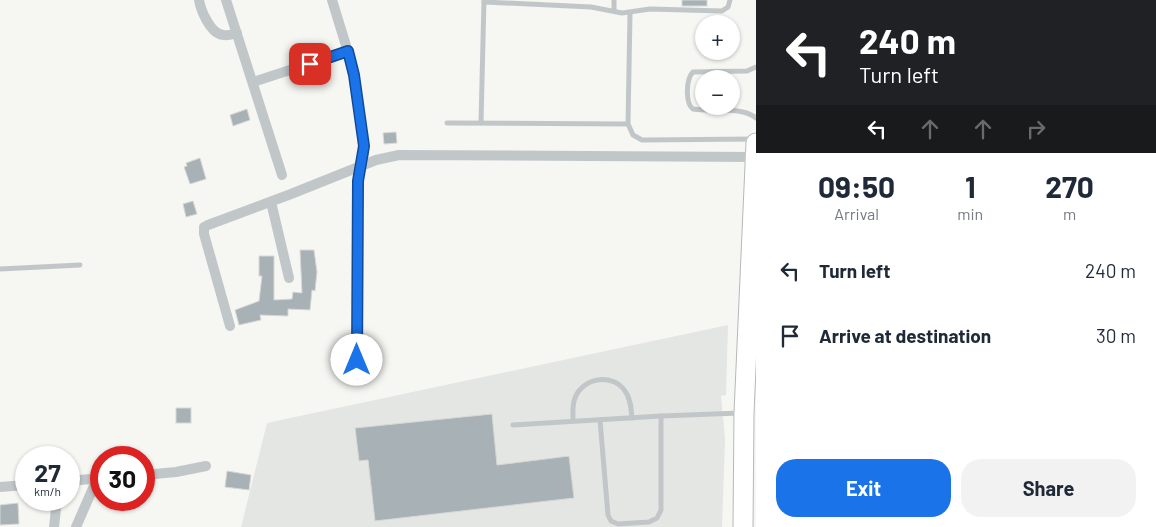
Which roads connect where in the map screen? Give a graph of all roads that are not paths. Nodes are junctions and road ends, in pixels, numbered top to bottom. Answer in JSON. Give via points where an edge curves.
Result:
{"nodes":[{"id":1,"x":198,"y":0,"type":"edge"},
{"id":2,"x":226,"y":0,"type":"edge"},
{"id":3,"x":332,"y":0,"type":"edge"},
{"id":4,"x":614,"y":0,"type":"edge"},
{"id":5,"x":730,"y":0,"type":"edge"},
{"id":6,"x":484,"y":1,"type":"edge"},
{"id":7,"x":614,"y":11,"type":"junction"},
{"id":8,"x":630,"y":13,"type":"junction"},
{"id":9,"x":236,"y":33,"type":"junction"},
{"id":10,"x":348,"y":51,"type":"junction"},
{"id":11,"x":756,"y":67,"type":"edge"},
{"id":12,"x":253,"y":82,"type":"junction"},
{"id":13,"x":756,"y":118,"type":"edge"},
{"id":14,"x":447,"y":123,"type":"dead end"},
{"id":15,"x":481,"y":123,"type":"junction"},
{"id":16,"x":628,"y":124,"type":"junction"},
{"id":17,"x":756,"y":147,"type":"edge"},
{"id":18,"x":361,"y":166,"type":"junction"},
{"id":19,"x":282,"y":176,"type":"dead end"},
{"id":20,"x":271,"y":202,"type":"junction"},
{"id":21,"x":80,"y":265,"type":"dead end"},
{"id":22,"x":0,"y":269,"type":"edge"},
{"id":23,"x":289,"y":278,"type":"dead end"},
{"id":24,"x":230,"y":326,"type":"dead end"},
{"id":25,"x":357,"y":360,"type":"dead end"},
{"id":26,"x":744,"y":412,"type":"junction"},
{"id":27,"x":661,"y":416,"type":"junction"},
{"id":28,"x":632,"y":418,"type":"junction"},
{"id":29,"x":600,"y":420,"type":"junction"},
{"id":30,"x":573,"y":421,"type":"junction"},
{"id":31,"x":513,"y":425,"type":"dead end"},
{"id":32,"x":206,"y":466,"type":"dead end"},
{"id":33,"x":155,"y":474,"type":"edge"},
{"id":34,"x":15,"y":486,"type":"edge"},
{"id":35,"x":0,"y":487,"type":"edge"},
{"id":36,"x":90,"y":498,"type":"edge"},
{"id":37,"x":56,"y":511,"type":"edge"},
{"id":38,"x":54,"y":527,"type":"edge"},
{"id":39,"x":76,"y":527,"type":"edge"},
{"id":40,"x":743,"y":527,"type":"edge"}],
"edges":[{"from":1,"to":9,"type":"street","via":[[205,19],[217,32],[224,36]]},
{"from":2,"to":9,"type":"street"},
{"from":3,"to":10,"type":"street"},
{"from":4,"to":7,"type":"lane"},
{"from":5,"to":8,"type":"lane","via":[[722,11],[650,9]]},
{"from":6,"to":7,"type":"lane"},
{"from":6,"to":15,"type":"lane"},
{"from":7,"to":8,"type":"lane"},
{"from":8,"to":16,"type":"lane"},
{"from":9,"to":12,"type":"street"},
{"from":10,"to":12,"type":"street"},
{"from":10,"to":18,"type":"street","via":[[364,146]]},
{"from":11,"to":13,"type":"lane","via":[[747,72],[693,72],[688,102],[693,110],[741,111]]},
{"from":12,"to":19,"type":"street"},
{"from":14,"to":15,"type":"lane"},
{"from":15,"to":16,"type":"lane"},
{"from":16,"to":17,"type":"lane","via":[[633,136],[642,140]]},
{"from":17,"to":18,"type":"street","via":[[399,156]]},
{"from":17,"to":26,"type":"highway"},
{"from":18,"to":20,"type":"street"},
{"from":18,"to":25,"type":"street","via":[[358,181]]},
{"from":20,"to":23,"type":"street"},
{"from":20,"to":24,"type":"street","via":[[203,229]]},
{"from":21,"to":22,"type":"lane"},
{"from":26,"to":27,"type":"lane"},
{"from":26,"to":40,"type":"highway"},
{"from":27,"to":28,"type":"lane"},
{"from":27,"to":29,"type":"lane","via":[[661,510],[653,520],[622,524],[615,523],[608,515]]},
{"from":28,"to":29,"type":"lane"},
{"from":28,"to":30,"type":"lane","via":[[624,389],[604,379],[589,382],[578,392],[573,406]]},
{"from":29,"to":30,"type":"lane"},
{"from":30,"to":31,"type":"lane"},
{"from":32,"to":33,"type":"street"},
{"from":34,"to":35,"type":"street"},
{"from":36,"to":39,"type":"street"},
{"from":37,"to":38,"type":"street"}]}
